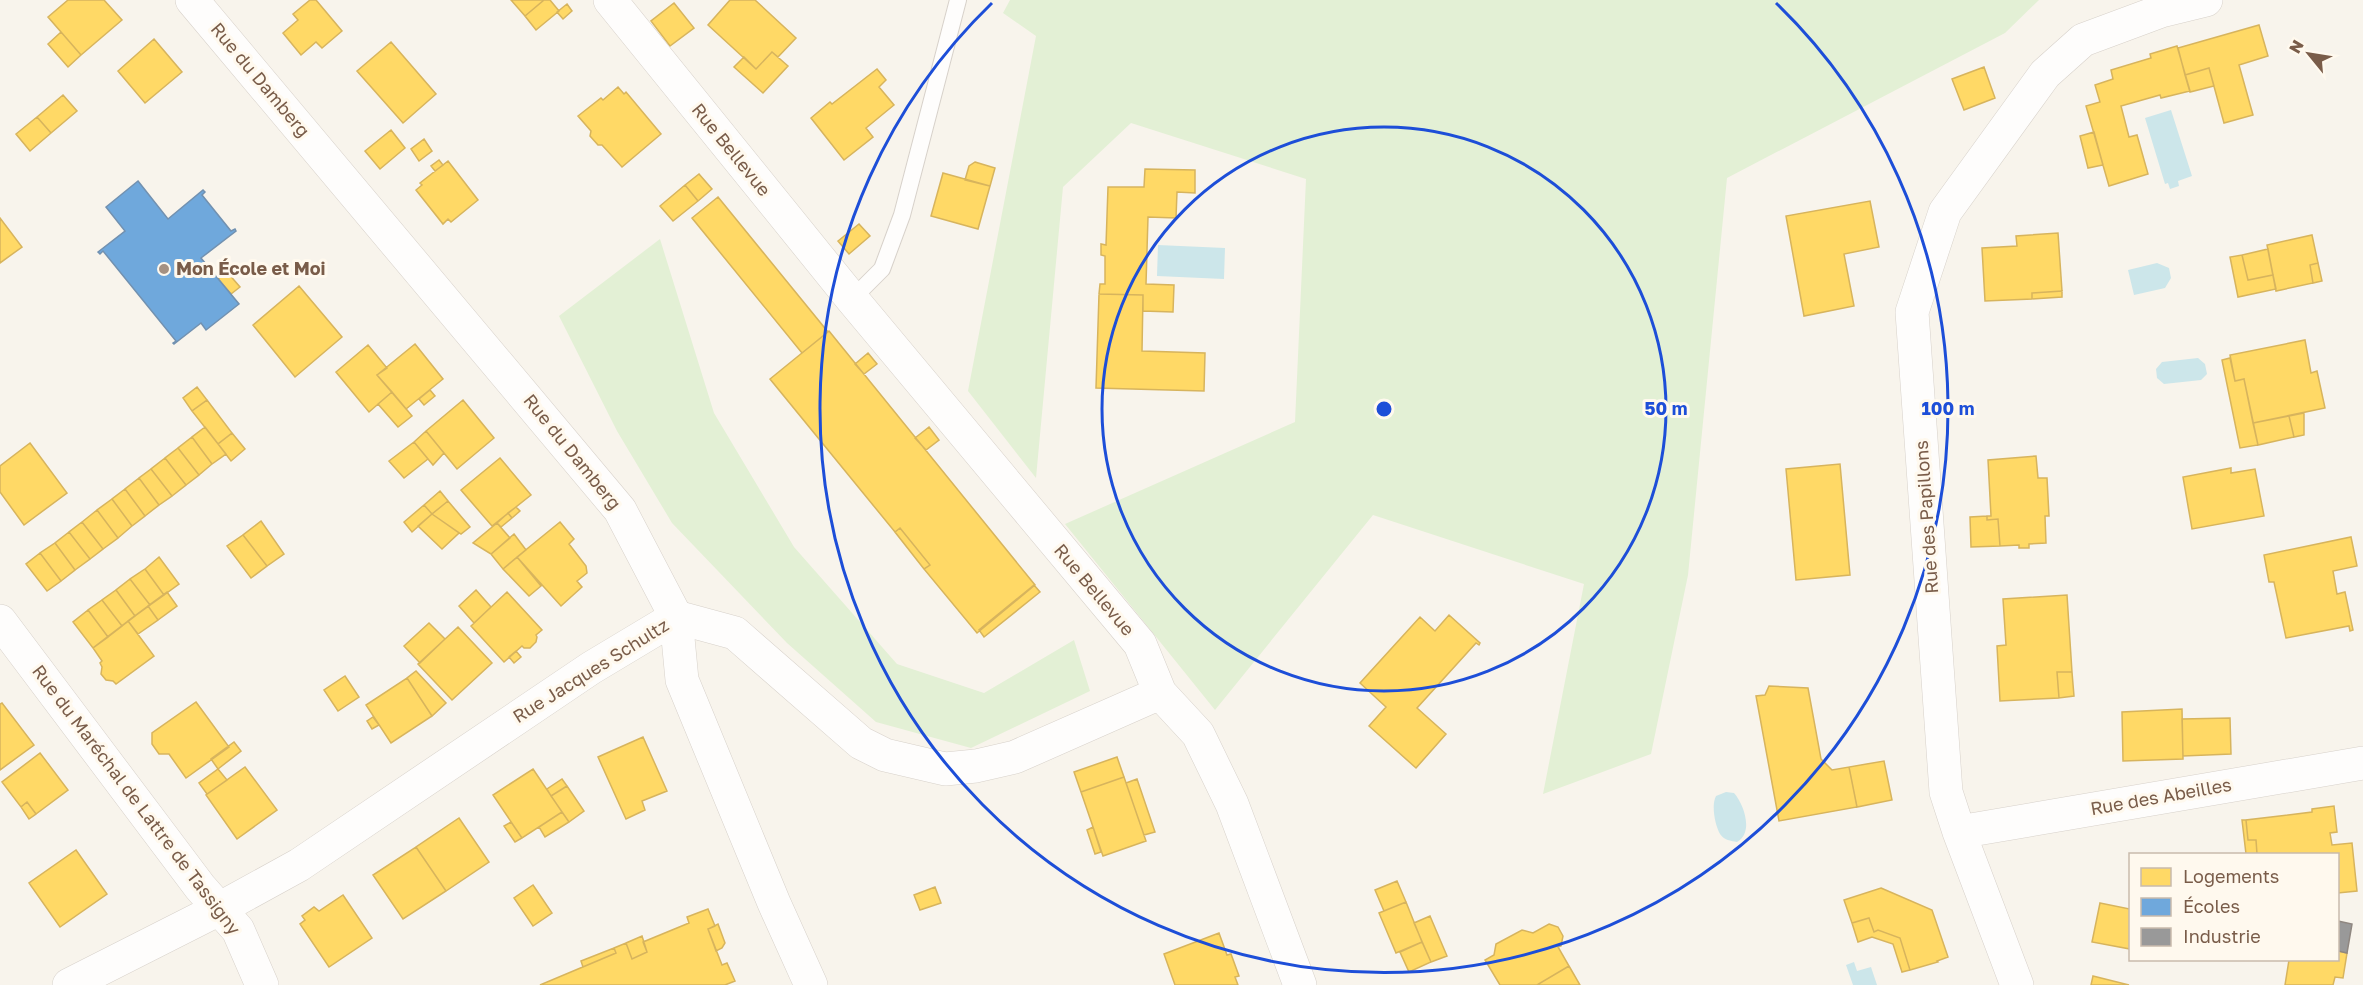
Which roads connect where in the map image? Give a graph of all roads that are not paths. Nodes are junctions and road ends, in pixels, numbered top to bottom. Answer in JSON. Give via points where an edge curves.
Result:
{"nodes":[{"id":1,"x":192,"y":0,"type":"edge"},
{"id":2,"x":610,"y":0,"type":"edge"},
{"id":3,"x":958,"y":0,"type":"edge"},
{"id":4,"x":2206,"y":0,"type":"edge"},
{"id":5,"x":852,"y":299,"type":"junction"},
{"id":6,"x":676,"y":617,"type":"junction"},
{"id":7,"x":0,"y":621,"type":"edge"},
{"id":8,"x":1160,"y":693,"type":"junction"},
{"id":9,"x":2363,"y":763,"type":"edge"},
{"id":10,"x":1959,"y":832,"type":"junction"},
{"id":11,"x":219,"y":909,"type":"junction"},
{"id":12,"x":69,"y":985,"type":"edge"},
{"id":13,"x":262,"y":985,"type":"edge"},
{"id":14,"x":811,"y":985,"type":"edge"},
{"id":15,"x":1300,"y":985,"type":"edge"},
{"id":16,"x":2017,"y":985,"type":"edge"}],
"edges":[{"from":1,"to":6,"type":"street","name":"Rue du Damberg","via":[[621,510]]},
{"from":2,"to":5,"type":"street","name":"Rue Bellevue"},
{"from":3,"to":5,"type":"lane","via":[[902,215],[882,269]]},
{"from":4,"to":10,"type":"street","name":"Rue des Papillons","via":[[2161,11],[2083,40],[2045,74],[1945,212],[1912,312],[1946,792]]},
{"from":5,"to":8,"type":"street","name":"Rue Bellevue","via":[[1140,644]]},
{"from":6,"to":8,"type":"street","name":"Rue Jacques Schultz","via":[[735,633],[861,743],[885,755],[945,769],[1015,757]]},
{"from":6,"to":11,"type":"street","name":"Rue Jacques Schultz","via":[[591,668],[299,865]]},
{"from":6,"to":14,"type":"street","name":"Rue du Damberg","via":[[682,680]]},
{"from":7,"to":11,"type":"street","name":"Rue du Maréchal de Lattre de Tassigny"},
{"from":8,"to":15,"type":"street","name":"Rue Bellevue","via":[[1198,734],[1232,804]]},
{"from":9,"to":10,"type":"street","name":"Rue des Abeilles"},
{"from":10,"to":16,"type":"street","name":"Rue des Papillons"},
{"from":11,"to":12,"type":"street","name":"Rue Jacques Schultz"},
{"from":11,"to":13,"type":"street","name":"Rue du Maréchal de Lattre de Tassigny","via":[[238,930]]}]}
